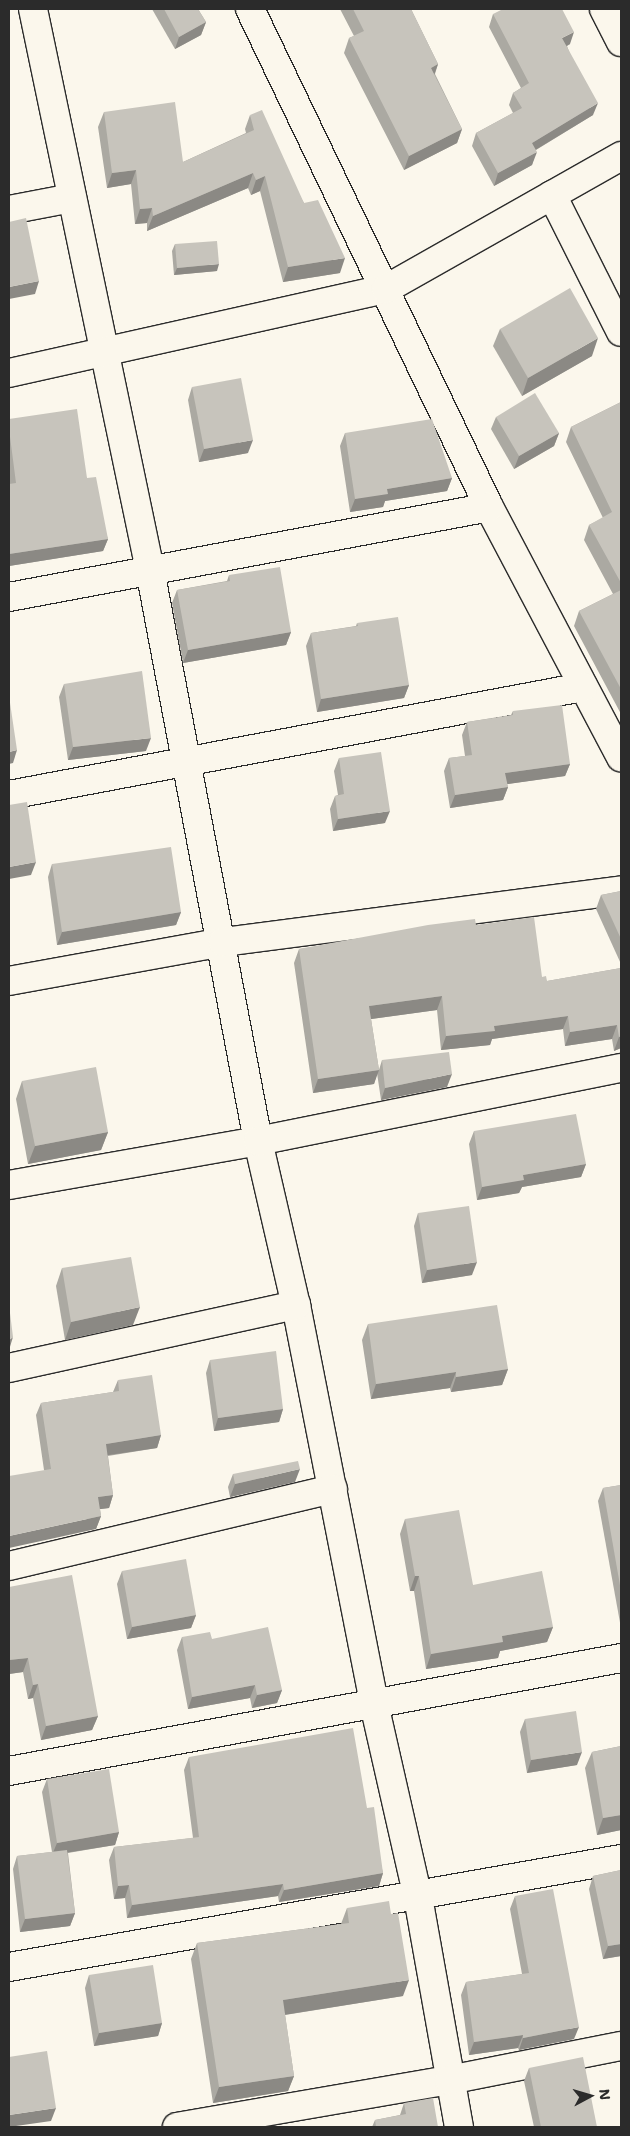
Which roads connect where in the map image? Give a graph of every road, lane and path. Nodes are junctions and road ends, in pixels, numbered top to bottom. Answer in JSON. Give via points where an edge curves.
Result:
{"nodes":[{"id":1,"x":33,"y":9,"type":"edge"},
{"id":2,"x":250,"y":9,"type":"edge"},
{"id":3,"x":604,"y":9,"type":"edge"},
{"id":4,"x":621,"y":42,"type":"edge"},
{"id":5,"x":621,"y":156,"type":"edge"},
{"id":6,"x":552,"y":195,"type":"junction"},
{"id":7,"x":72,"y":198,"type":"junction"},
{"id":8,"x":9,"y":210,"type":"edge"},
{"id":9,"x":386,"y":288,"type":"junction"},
{"id":10,"x":621,"y":332,"type":"edge"},
{"id":11,"x":104,"y":353,"type":"junction"},
{"id":12,"x":9,"y":373,"type":"edge"},
{"id":13,"x":489,"y":507,"type":"junction"},
{"id":14,"x":150,"y":570,"type":"junction"},
{"id":15,"x":9,"y":597,"type":"edge"},
{"id":16,"x":583,"y":687,"type":"junction"},
{"id":17,"x":621,"y":757,"type":"edge"},
{"id":18,"x":186,"y":763,"type":"junction"},
{"id":19,"x":9,"y":795,"type":"edge"},
{"id":20,"x":621,"y":890,"type":"edge"},
{"id":21,"x":223,"y":942,"type":"junction"},
{"id":22,"x":9,"y":981,"type":"edge"},
{"id":23,"x":621,"y":1068,"type":"edge"},
{"id":24,"x":258,"y":1141,"type":"junction"},
{"id":25,"x":9,"y":1185,"type":"edge"},
{"id":26,"x":296,"y":1305,"type":"junction"},
{"id":27,"x":9,"y":1368,"type":"edge"},
{"id":28,"x":334,"y":1490,"type":"junction"},
{"id":29,"x":9,"y":1566,"type":"edge"},
{"id":30,"x":621,"y":1658,"type":"edge"},
{"id":31,"x":374,"y":1704,"type":"junction"},
{"id":32,"x":9,"y":1771,"type":"edge"},
{"id":33,"x":621,"y":1859,"type":"edge"},
{"id":34,"x":418,"y":1897,"type":"junction"},
{"id":35,"x":9,"y":1967,"type":"edge"},
{"id":36,"x":621,"y":2046,"type":"edge"},
{"id":37,"x":449,"y":2080,"type":"junction"},
{"id":38,"x":177,"y":2127,"type":"edge"},
{"id":39,"x":459,"y":2127,"type":"edge"}],
"edges":[{"from":1,"to":7,"type":"street"},
{"from":2,"to":9,"type":"street"},
{"from":3,"to":4,"type":"street"},
{"from":5,"to":6,"type":"street"},
{"from":6,"to":9,"type":"street"},
{"from":6,"to":10,"type":"street"},
{"from":7,"to":8,"type":"street"},
{"from":7,"to":11,"type":"street"},
{"from":9,"to":11,"type":"street"},
{"from":9,"to":13,"type":"street"},
{"from":11,"to":12,"type":"street"},
{"from":11,"to":14,"type":"street"},
{"from":13,"to":14,"type":"street"},
{"from":13,"to":16,"type":"street"},
{"from":14,"to":15,"type":"street"},
{"from":14,"to":18,"type":"street"},
{"from":16,"to":17,"type":"street"},
{"from":16,"to":18,"type":"street"},
{"from":18,"to":19,"type":"street"},
{"from":18,"to":21,"type":"street"},
{"from":20,"to":21,"type":"street"},
{"from":21,"to":22,"type":"street"},
{"from":21,"to":24,"type":"street"},
{"from":23,"to":24,"type":"street"},
{"from":24,"to":25,"type":"street"},
{"from":24,"to":26,"type":"street"},
{"from":26,"to":27,"type":"street"},
{"from":26,"to":28,"type":"street"},
{"from":28,"to":29,"type":"street"},
{"from":28,"to":31,"type":"street"},
{"from":30,"to":31,"type":"street"},
{"from":31,"to":32,"type":"street"},
{"from":31,"to":34,"type":"street"},
{"from":33,"to":34,"type":"street"},
{"from":34,"to":35,"type":"street"},
{"from":34,"to":37,"type":"street"},
{"from":36,"to":37,"type":"street"},
{"from":37,"to":38,"type":"street"},
{"from":37,"to":39,"type":"street"}]}
